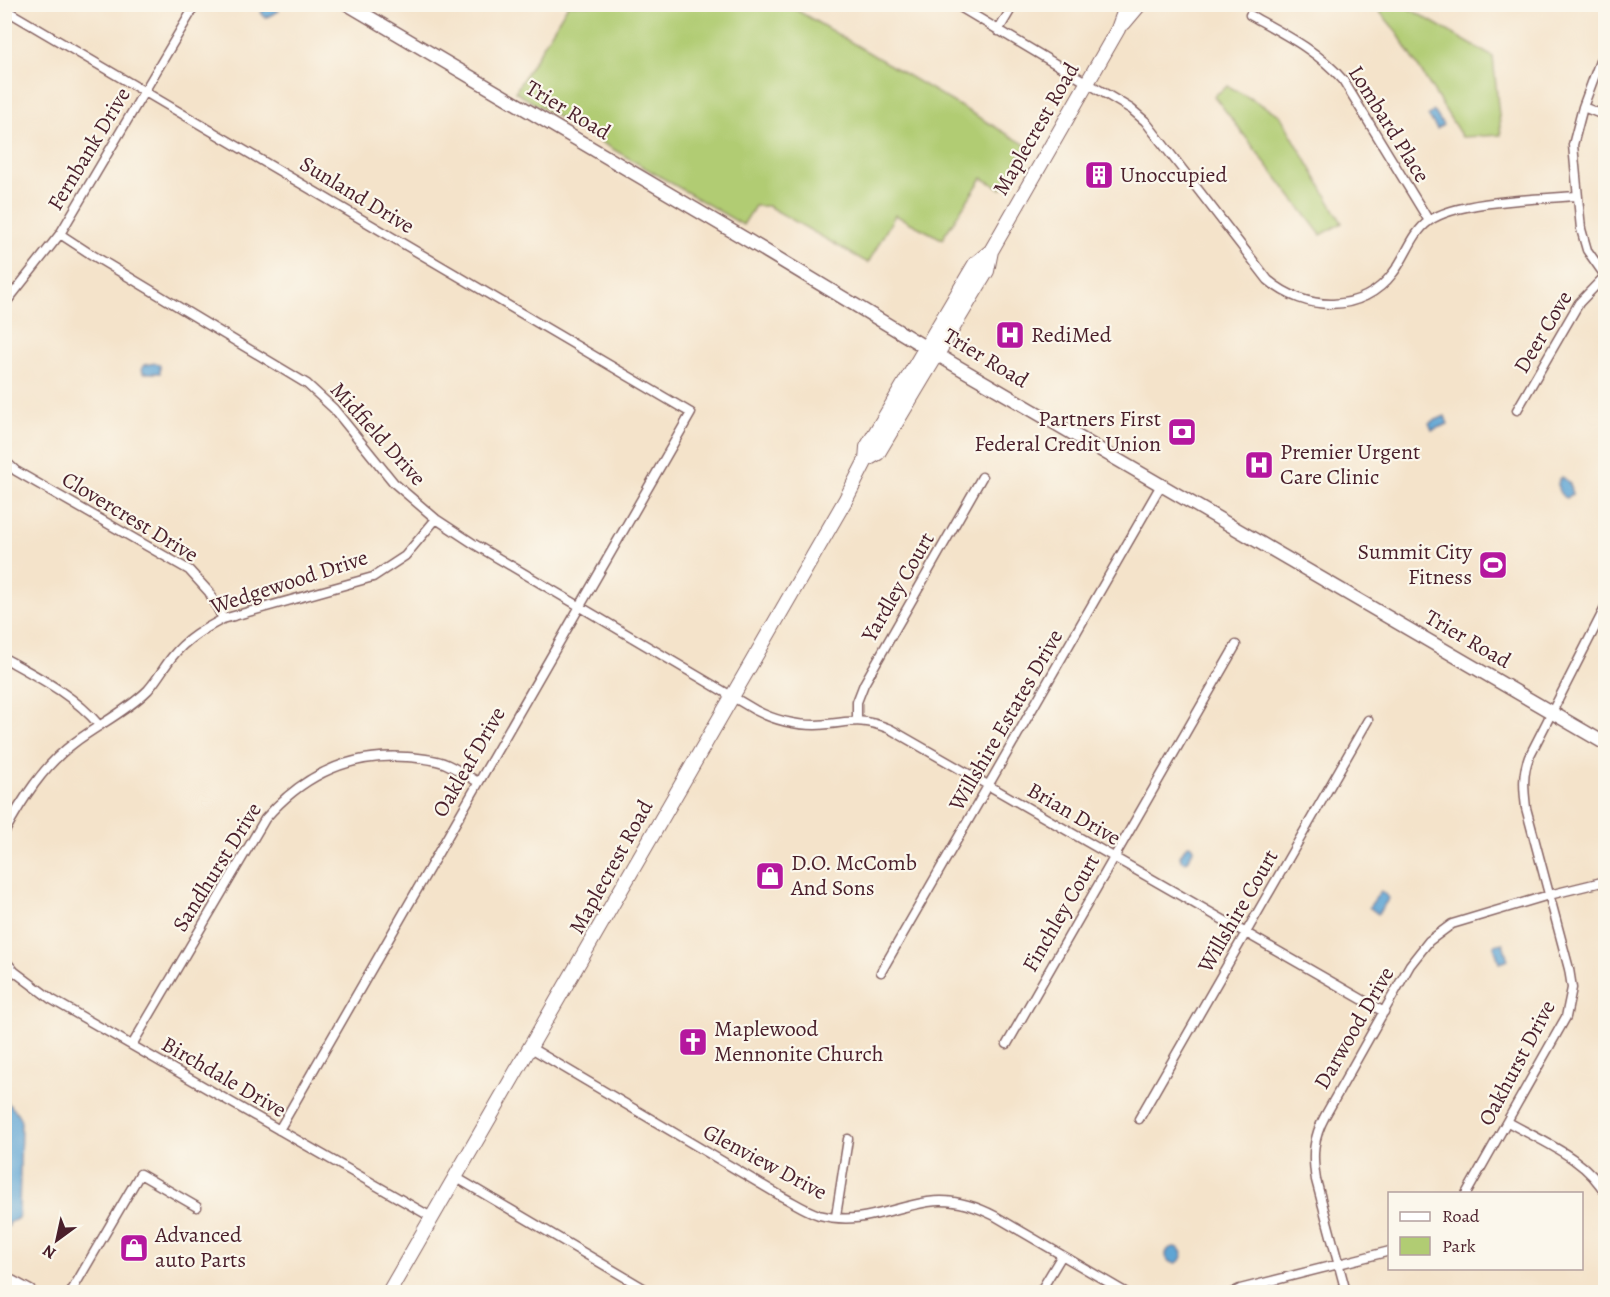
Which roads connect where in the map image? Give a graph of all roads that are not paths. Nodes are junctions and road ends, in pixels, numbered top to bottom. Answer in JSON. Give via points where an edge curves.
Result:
{"nodes":[{"id":1,"x":196,"y":4,"type":"edge"},
{"id":2,"x":347,"y":4,"type":"edge"},
{"id":3,"x":955,"y":4,"type":"edge"},
{"id":4,"x":1014,"y":4,"type":"edge"},
{"id":5,"x":1127,"y":4,"type":"edge"},
{"id":6,"x":1140,"y":4,"type":"edge"},
{"id":7,"x":4,"y":9,"type":"edge"},
{"id":8,"x":1250,"y":15,"type":"dead end"},
{"id":9,"x":1118,"y":29,"type":"junction"},
{"id":10,"x":998,"y":31,"type":"junction"},
{"id":11,"x":1605,"y":45,"type":"edge"},
{"id":12,"x":1088,"y":82,"type":"junction"},
{"id":13,"x":145,"y":91,"type":"junction"},
{"id":14,"x":1582,"y":107,"type":"junction"},
{"id":15,"x":1605,"y":116,"type":"edge"},
{"id":16,"x":1577,"y":196,"type":"junction"},
{"id":17,"x":1429,"y":221,"type":"junction"},
{"id":18,"x":60,"y":234,"type":"junction"},
{"id":19,"x":991,"y":251,"type":"junction"},
{"id":20,"x":1605,"y":276,"type":"edge"},
{"id":21,"x":4,"y":305,"type":"edge"},
{"id":22,"x":925,"y":346,"type":"junction"},
{"id":23,"x":938,"y":355,"type":"junction"},
{"id":24,"x":1517,"y":410,"type":"dead end"},
{"id":25,"x":691,"y":413,"type":"joint"},
{"id":26,"x":4,"y":460,"type":"edge"},
{"id":27,"x":866,"y":460,"type":"junction"},
{"id":28,"x":982,"y":477,"type":"dead end"},
{"id":29,"x":1161,"y":485,"type":"junction"},
{"id":30,"x":436,"y":519,"type":"junction"},
{"id":31,"x":581,"y":606,"type":"junction"},
{"id":32,"x":1605,"y":606,"type":"edge"},
{"id":33,"x":223,"y":619,"type":"junction"},
{"id":34,"x":1236,"y":645,"type":"dead end"},
{"id":35,"x":4,"y":658,"type":"edge"},
{"id":36,"x":731,"y":696,"type":"junction"},
{"id":37,"x":1552,"y":712,"type":"junction"},
{"id":38,"x":857,"y":720,"type":"junction"},
{"id":39,"x":1368,"y":720,"type":"dead end"},
{"id":40,"x":99,"y":725,"type":"junction"},
{"id":41,"x":1605,"y":744,"type":"edge"},
{"id":42,"x":478,"y":782,"type":"junction"},
{"id":43,"x":988,"y":785,"type":"junction"},
{"id":44,"x":4,"y":832,"type":"edge"},
{"id":45,"x":1114,"y":858,"type":"junction"},
{"id":46,"x":1605,"y":881,"type":"edge"},
{"id":47,"x":1549,"y":895,"type":"junction"},
{"id":48,"x":1247,"y":933,"type":"junction"},
{"id":49,"x":4,"y":959,"type":"edge"},
{"id":50,"x":881,"y":972,"type":"dead end"},
{"id":51,"x":1384,"y":1012,"type":"junction"},
{"id":52,"x":1006,"y":1044,"type":"dead end"},
{"id":53,"x":132,"y":1045,"type":"junction"},
{"id":54,"x":531,"y":1048,"type":"junction"},
{"id":55,"x":1139,"y":1119,"type":"dead end"},
{"id":56,"x":1508,"y":1122,"type":"junction"},
{"id":57,"x":279,"y":1130,"type":"junction"},
{"id":58,"x":848,"y":1139,"type":"dead end"},
{"id":59,"x":457,"y":1178,"type":"junction"},
{"id":60,"x":1467,"y":1192,"type":"edge"},
{"id":61,"x":1605,"y":1195,"type":"edge"},
{"id":62,"x":197,"y":1207,"type":"dead end"},
{"id":63,"x":836,"y":1216,"type":"junction"},
{"id":64,"x":433,"y":1218,"type":"junction"},
{"id":65,"x":1388,"y":1251,"type":"edge"},
{"id":66,"x":1062,"y":1257,"type":"junction"},
{"id":67,"x":1339,"y":1263,"type":"junction"},
{"id":68,"x":4,"y":1278,"type":"edge"},
{"id":69,"x":30,"y":1293,"type":"edge"},
{"id":70,"x":71,"y":1293,"type":"edge"},
{"id":71,"x":389,"y":1293,"type":"edge"},
{"id":72,"x":650,"y":1293,"type":"edge"},
{"id":73,"x":1040,"y":1293,"type":"edge"},
{"id":74,"x":1125,"y":1293,"type":"edge"},
{"id":75,"x":1234,"y":1293,"type":"edge"},
{"id":76,"x":1346,"y":1293,"type":"edge"}],
"edges":[{"from":1,"to":13,"type":"street","name":"Fernbank Drive"},
{"from":2,"to":22,"type":"street","name":"Trier Road"},
{"from":3,"to":10,"type":"street"},
{"from":4,"to":10,"type":"street"},
{"from":5,"to":9,"type":"main road","name":"Maplecrest Road"},
{"from":6,"to":9,"type":"main road","name":"Maplecrest Road"},
{"from":7,"to":13,"type":"street","name":"Sunland Drive"},
{"from":8,"to":17,"type":"street","name":"Lombard Place","via":[[1311,49],[1343,80]]},
{"from":9,"to":12,"type":"main road","name":"Maplecrest Road"},
{"from":10,"to":12,"type":"street"},
{"from":11,"to":14,"type":"street"},
{"from":12,"to":17,"type":"street","via":[[1145,121],[1268,280],[1291,296],[1329,305],[1366,297],[1387,281]]},
{"from":12,"to":19,"type":"main road","name":"Maplecrest Road"},
{"from":13,"to":18,"type":"street","name":"Fernbank Drive"},
{"from":13,"to":25,"type":"street","name":"Sunland Drive"},
{"from":14,"to":15,"type":"street"},
{"from":14,"to":16,"type":"street","via":[[1573,145]]},
{"from":16,"to":17,"type":"street","via":[[1475,205]]},
{"from":16,"to":20,"type":"street","via":[[1587,250]]},
{"from":18,"to":21,"type":"street","name":"Fernbank Drive"},
{"from":18,"to":30,"type":"street","name":"Midfield Drive","via":[[307,384],[334,409],[394,483]]},
{"from":19,"to":22,"type":"main road","name":"Maplecrest Road","via":[[975,264]]},
{"from":19,"to":23,"type":"main road","name":"Maplecrest Road","via":[[987,271]]},
{"from":20,"to":24,"type":"street","name":"Deer Cove","via":[[1579,303]]},
{"from":22,"to":23,"type":"street","name":"Trier Road"},
{"from":22,"to":27,"type":"main road","name":"Maplecrest Road","via":[[867,447]]},
{"from":23,"to":27,"type":"main road","name":"Maplecrest Road","via":[[878,453]]},
{"from":23,"to":29,"type":"street","name":"Trier Road"},
{"from":25,"to":31,"type":"street","name":"Oakleaf Drive"},
{"from":26,"to":33,"type":"street","name":"Clovercrest Drive","via":[[16,471],[189,570],[208,592]]},
{"from":27,"to":36,"type":"main road","name":"Maplecrest Road"},
{"from":28,"to":38,"type":"street","name":"Yardley Court","via":[[864,684],[857,702]]},
{"from":29,"to":37,"type":"street","name":"Trier Road"},
{"from":29,"to":43,"type":"street","name":"Willshire Estates Drive"},
{"from":30,"to":31,"type":"street","name":"Midfield Drive"},
{"from":30,"to":33,"type":"street","name":"Wedgewood Drive","via":[[405,556],[373,577]]},
{"from":31,"to":36,"type":"street","name":"Midfield Drive"},
{"from":31,"to":42,"type":"street","name":"Oakleaf Drive"},
{"from":32,"to":37,"type":"street","name":"Oakhurst Drive"},
{"from":33,"to":40,"type":"street","name":"Wedgewood Drive","via":[[187,641],[149,689]]},
{"from":34,"to":45,"type":"street","name":"Finchley Court"},
{"from":35,"to":40,"type":"street","via":[[74,700]]},
{"from":36,"to":38,"type":"street","name":"Brian Drive","via":[[788,723],[814,725]]},
{"from":36,"to":54,"type":"main road","name":"Maplecrest Road"},
{"from":37,"to":41,"type":"street","name":"Trier Road"},
{"from":37,"to":47,"type":"street","name":"Oakhurst Drive","via":[[1528,757],[1523,783]]},
{"from":38,"to":43,"type":"street","name":"Brian Drive","via":[[890,729]]},
{"from":39,"to":48,"type":"street","name":"Willshire Court"},
{"from":40,"to":44,"type":"street","name":"Wedgewood Drive","via":[[72,744],[41,776]]},
{"from":42,"to":53,"type":"street","name":"Sandhurst Drive","via":[[446,764],[388,756],[337,766],[291,792],[265,819]]},
{"from":42,"to":57,"type":"street","name":"Oakleaf Drive"},
{"from":43,"to":45,"type":"street","name":"Brian Drive"},
{"from":43,"to":50,"type":"street","name":"Willshire Estates Drive"},
{"from":45,"to":48,"type":"street","name":"Brian Drive"},
{"from":45,"to":52,"type":"street","name":"Finchley Court"},
{"from":46,"to":47,"type":"street","name":"Darwood Drive"},
{"from":47,"to":51,"type":"street","name":"Darwood Drive","via":[[1442,930],[1419,952]]},
{"from":47,"to":56,"type":"street","name":"Oakhurst Drive","via":[[1572,988],[1566,1017]]},
{"from":48,"to":51,"type":"street","name":"Brian Drive"},
{"from":48,"to":55,"type":"street","name":"Willshire Court"},
{"from":49,"to":53,"type":"street","name":"Birchdale Drive","via":[[33,987]]},
{"from":51,"to":67,"type":"street","name":"Darwood Drive","via":[[1314,1142],[1316,1180]]},
{"from":53,"to":57,"type":"street","name":"Birchdale Drive"},
{"from":54,"to":59,"type":"main road","name":"Maplecrest Road"},
{"from":54,"to":63,"type":"street","name":"Glenview Drive","via":[[789,1200],[819,1215]]},
{"from":56,"to":60,"type":"street","name":"Oakhurst Drive"},
{"from":56,"to":61,"type":"street","via":[[1586,1169]]},
{"from":57,"to":64,"type":"street","name":"Birchdale Drive"},
{"from":58,"to":63,"type":"street"},
{"from":59,"to":64,"type":"main road","name":"Maplecrest Road"},
{"from":59,"to":72,"type":"street"},
{"from":62,"to":70,"type":"street","via":[[140,1174]]},
{"from":63,"to":66,"type":"street","name":"Glenview Drive","via":[[864,1218],[928,1202],[950,1201],[995,1216]]},
{"from":64,"to":71,"type":"main road","name":"Maplecrest Road"},
{"from":65,"to":67,"type":"street"},
{"from":66,"to":73,"type":"street"},
{"from":66,"to":74,"type":"street","name":"Glenview Drive"},
{"from":67,"to":75,"type":"street"},
{"from":67,"to":76,"type":"street","name":"Darwood Drive"},
{"from":68,"to":69,"type":"street"}]}
